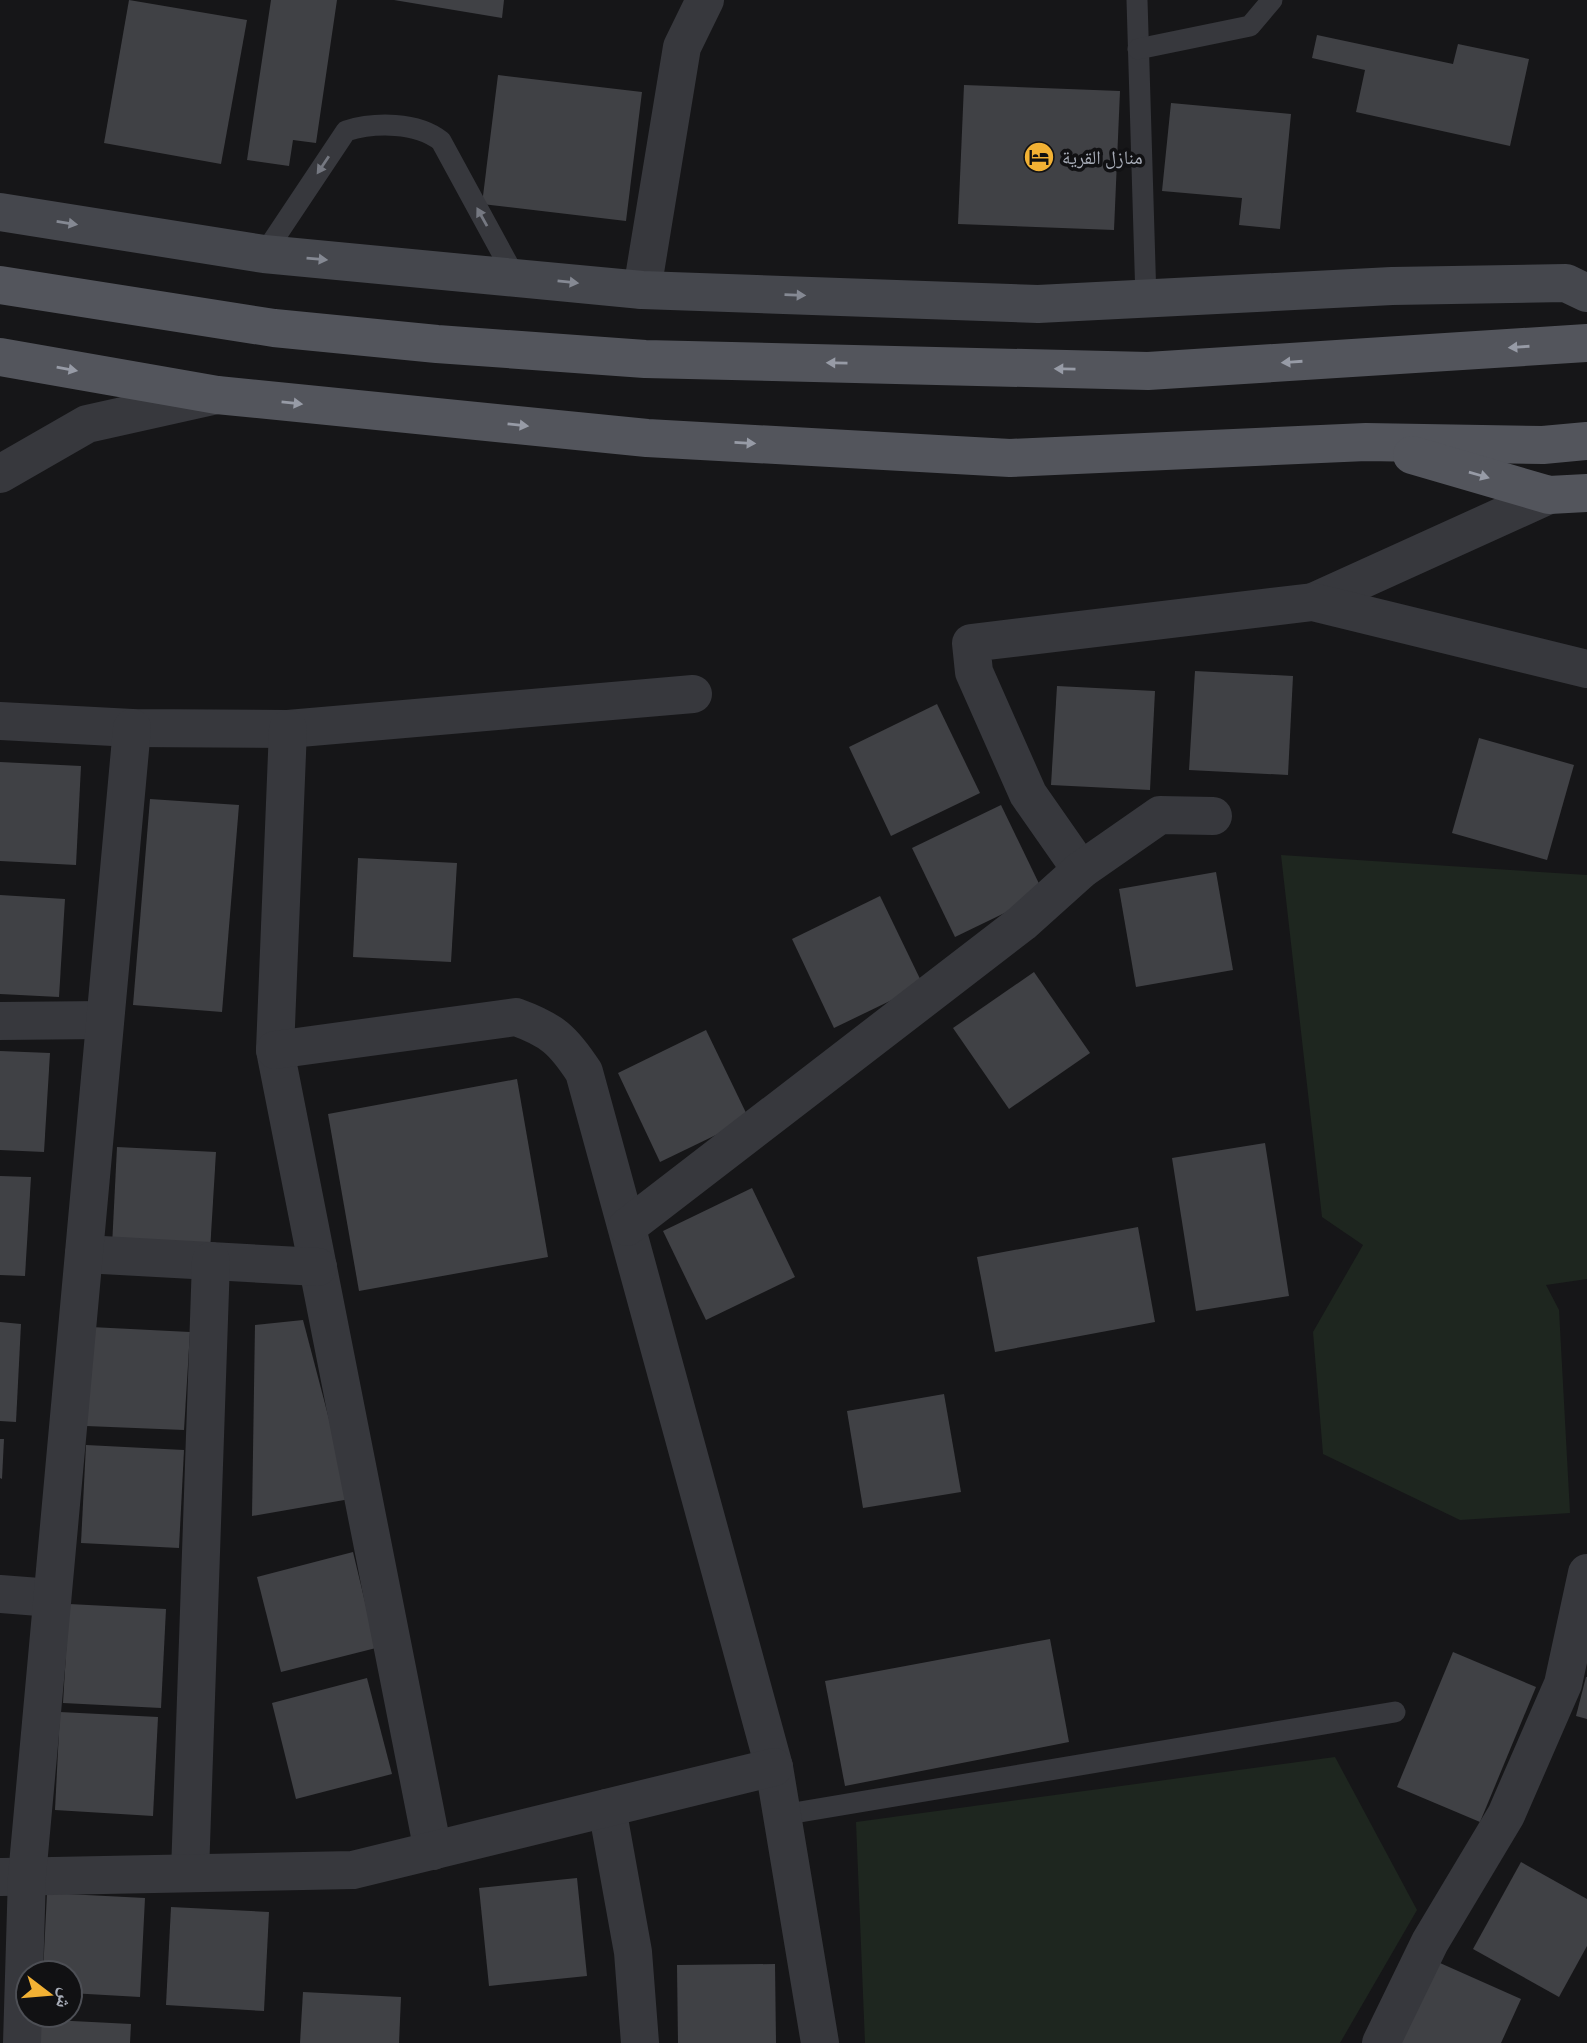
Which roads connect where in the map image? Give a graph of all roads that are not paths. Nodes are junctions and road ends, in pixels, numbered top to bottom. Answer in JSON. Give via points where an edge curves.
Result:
{"nodes":[{"id":1,"x":705,"y":0,"type":"edge"},
{"id":2,"x":1137,"y":0,"type":"edge"},
{"id":3,"x":1272,"y":0,"type":"edge"},
{"id":4,"x":1138,"y":49,"type":"junction"},
{"id":5,"x":0,"y":212,"type":"edge"},
{"id":6,"x":264,"y":254,"type":"junction"},
{"id":7,"x":514,"y":277,"type":"junction"},
{"id":8,"x":0,"y":285,"type":"edge"},
{"id":9,"x":642,"y":289,"type":"junction"},
{"id":10,"x":1587,"y":293,"type":"edge"},
{"id":11,"x":1146,"y":300,"type":"junction"},
{"id":12,"x":1587,"y":343,"type":"edge"},
{"id":13,"x":0,"y":357,"type":"edge"},
{"id":14,"x":217,"y":395,"type":"junction"},
{"id":15,"x":1587,"y":441,"type":"edge"},
{"id":16,"x":1367,"y":442,"type":"junction"},
{"id":17,"x":0,"y":474,"type":"edge"},
{"id":18,"x":1587,"y":493,"type":"edge"},
{"id":19,"x":1549,"y":495,"type":"junction"},
{"id":20,"x":1312,"y":602,"type":"junction"},
{"id":21,"x":1587,"y":669,"type":"edge"},
{"id":22,"x":693,"y":694,"type":"dead end"},
{"id":23,"x":0,"y":721,"type":"edge"},
{"id":24,"x":132,"y":728,"type":"junction"},
{"id":25,"x":288,"y":729,"type":"junction"},
{"id":26,"x":1213,"y":816,"type":"dead end"},
{"id":27,"x":1081,"y":870,"type":"junction"},
{"id":28,"x":104,"y":1020,"type":"junction"},
{"id":29,"x":0,"y":1021,"type":"edge"},
{"id":30,"x":275,"y":1050,"type":"junction"},
{"id":31,"x":627,"y":1227,"type":"junction"},
{"id":32,"x":84,"y":1254,"type":"junction"},
{"id":33,"x":211,"y":1261,"type":"junction"},
{"id":34,"x":318,"y":1267,"type":"junction"},
{"id":35,"x":1587,"y":1573,"type":"edge"},
{"id":36,"x":0,"y":1594,"type":"edge"},
{"id":37,"x":52,"y":1598,"type":"junction"},
{"id":38,"x":1395,"y":1712,"type":"dead end"},
{"id":39,"x":774,"y":1767,"type":"junction"},
{"id":40,"x":607,"y":1808,"type":"junction"},
{"id":41,"x":782,"y":1815,"type":"junction"},
{"id":42,"x":433,"y":1851,"type":"junction"},
{"id":43,"x":190,"y":1873,"type":"junction"},
{"id":44,"x":13,"y":1877,"type":"edge"},
{"id":45,"x":22,"y":2043,"type":"edge"},
{"id":46,"x":640,"y":2043,"type":"edge"},
{"id":47,"x":820,"y":2043,"type":"edge"},
{"id":48,"x":1381,"y":2043,"type":"edge"}],
"edges":[{"from":1,"to":9,"type":"street","via":[[682,47]]},
{"from":2,"to":4,"type":"lane"},
{"from":3,"to":4,"type":"lane","via":[[1250,26]]},
{"from":4,"to":11,"type":"lane"},
{"from":5,"to":6,"type":"street","one_way":true},
{"from":6,"to":7,"type":"street","one_way":true},
{"from":7,"to":6,"type":"lane","one_way":true,"via":[[441,141],[425,129],[363,125],[346,131]]},
{"from":7,"to":9,"type":"street","one_way":true},
{"from":12,"to":8,"type":"main road","one_way":true,"via":[[1148,371],[645,359],[274,328]]},
{"from":9,"to":11,"type":"street","one_way":true,"via":[[1038,304]]},
{"from":10,"to":11,"type":"street","via":[[1566,284],[1392,286]]},
{"from":13,"to":14,"type":"main road","one_way":true},
{"from":14,"to":16,"type":"main road","one_way":true,"via":[[647,438],[1010,458]]},
{"from":14,"to":17,"type":"street","via":[[87,424]]},
{"from":15,"to":16,"type":"main road"},
{"from":16,"to":19,"type":"main road","one_way":true},
{"from":18,"to":19,"type":"main road"},
{"from":19,"to":20,"type":"street"},
{"from":20,"to":21,"type":"street"},
{"from":20,"to":27,"type":"street","via":[[971,643],[974,672],[1028,794]]},
{"from":22,"to":25,"type":"street"},
{"from":23,"to":24,"type":"street"},
{"from":24,"to":25,"type":"street"},
{"from":24,"to":28,"type":"street"},
{"from":25,"to":30,"type":"street"},
{"from":26,"to":27,"type":"street","via":[[1160,815]]},
{"from":27,"to":31,"type":"street","via":[[1022,923]]},
{"from":28,"to":29,"type":"street"},
{"from":28,"to":32,"type":"street"},
{"from":30,"to":31,"type":"street","via":[[516,1017],[542,1027],[564,1042],[584,1072]]},
{"from":30,"to":34,"type":"street"},
{"from":31,"to":39,"type":"street"},
{"from":32,"to":33,"type":"street"},
{"from":32,"to":37,"type":"street"},
{"from":33,"to":34,"type":"street"},
{"from":33,"to":43,"type":"street"},
{"from":34,"to":42,"type":"street"},
{"from":35,"to":48,"type":"street","via":[[1563,1684],[1517,1791],[1430,1942]]},
{"from":36,"to":37,"type":"street"},
{"from":37,"to":44,"type":"street"},
{"from":38,"to":41,"type":"lane"},
{"from":39,"to":40,"type":"street"},
{"from":39,"to":41,"type":"street"},
{"from":40,"to":42,"type":"street"},
{"from":40,"to":46,"type":"street","via":[[633,1952]]},
{"from":41,"to":47,"type":"street"},
{"from":42,"to":43,"type":"street","via":[[353,1870]]},
{"from":43,"to":44,"type":"street"},
{"from":44,"to":45,"type":"street"}]}
